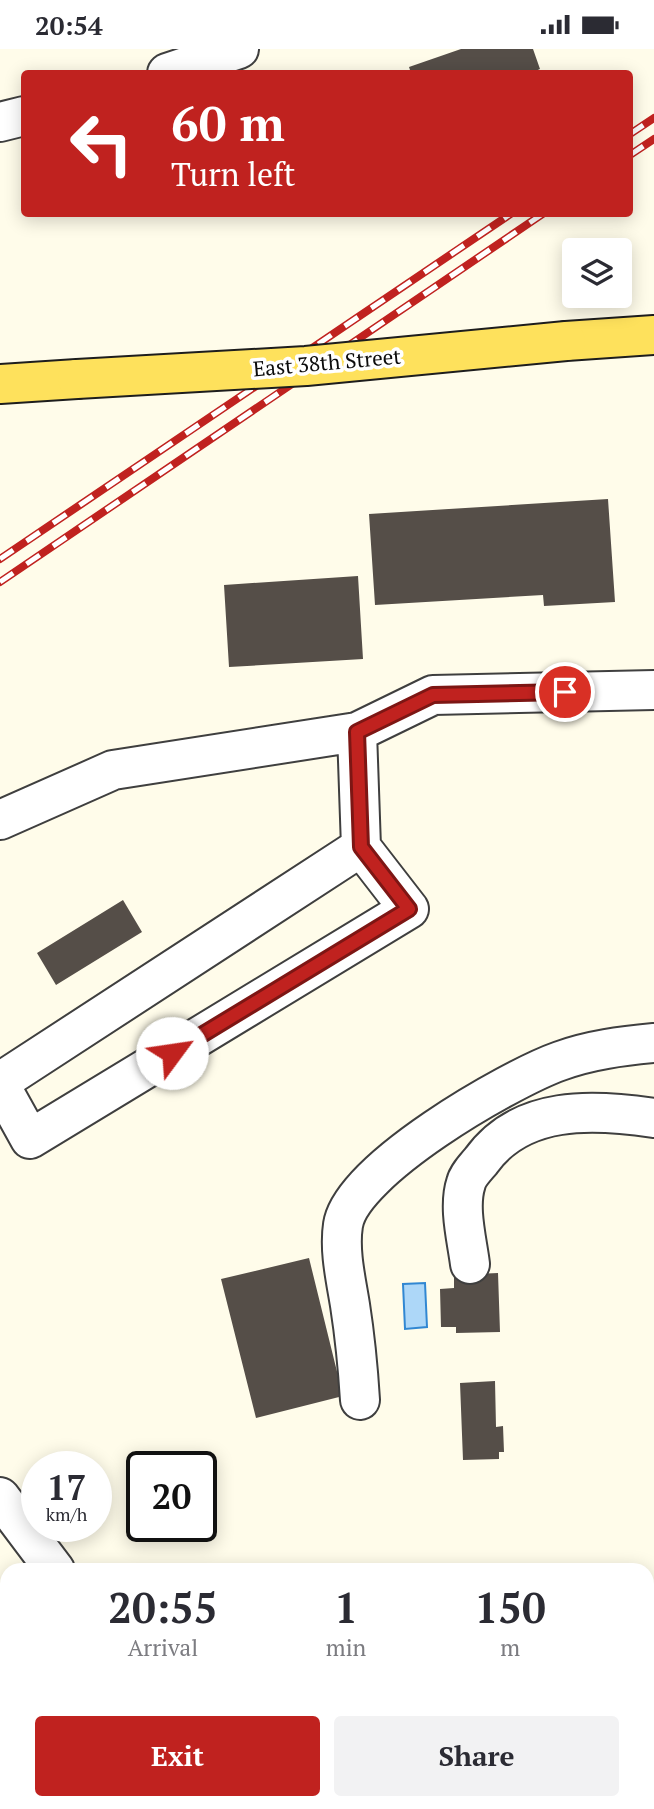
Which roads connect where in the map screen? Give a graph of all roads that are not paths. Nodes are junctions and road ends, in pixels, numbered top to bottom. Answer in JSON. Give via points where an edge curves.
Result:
{"nodes":[{"id":1,"x":239,"y":49,"type":"edge"},
{"id":2,"x":176,"y":70,"type":"edge"},
{"id":3,"x":21,"y":117,"type":"edge"},
{"id":4,"x":0,"y":122,"type":"edge"},
{"id":5,"x":654,"y":335,"type":"edge"},
{"id":6,"x":0,"y":384,"type":"edge"},
{"id":7,"x":654,"y":690,"type":"edge"},
{"id":8,"x":357,"y":732,"type":"junction"},
{"id":9,"x":0,"y":820,"type":"edge"},
{"id":10,"x":361,"y":847,"type":"junction"},
{"id":11,"x":654,"y":1044,"type":"edge"},
{"id":12,"x":0,"y":1083,"type":"edge"},
{"id":13,"x":654,"y":1118,"type":"edge"},
{"id":14,"x":470,"y":1264,"type":"dead end"},
{"id":15,"x":360,"y":1400,"type":"dead end"},
{"id":16,"x":0,"y":1497,"type":"edge"},
{"id":17,"x":50,"y":1563,"type":"edge"}],
"edges":[{"from":1,"to":2,"type":"street"},
{"from":3,"to":4,"type":"street"},
{"from":5,"to":6,"type":"main road","name":"East 38th Street","bridge":true,"via":[[318,365]]},
{"from":7,"to":8,"type":"street","via":[[433,695]]},
{"from":8,"to":9,"type":"street","via":[[113,770]]},
{"from":8,"to":10,"type":"street"},
{"from":10,"to":12,"type":"street"},
{"from":10,"to":12,"type":"street","via":[[409,909],[30,1139]]},
{"from":11,"to":15,"type":"street","via":[[615,1047],[559,1061],[503,1089],[447,1119],[360,1193],[343,1223]]},
{"from":13,"to":14,"type":"street","via":[[616,1112],[564,1113],[529,1122],[492,1145],[466,1182]]},
{"from":16,"to":17,"type":"street"}]}
